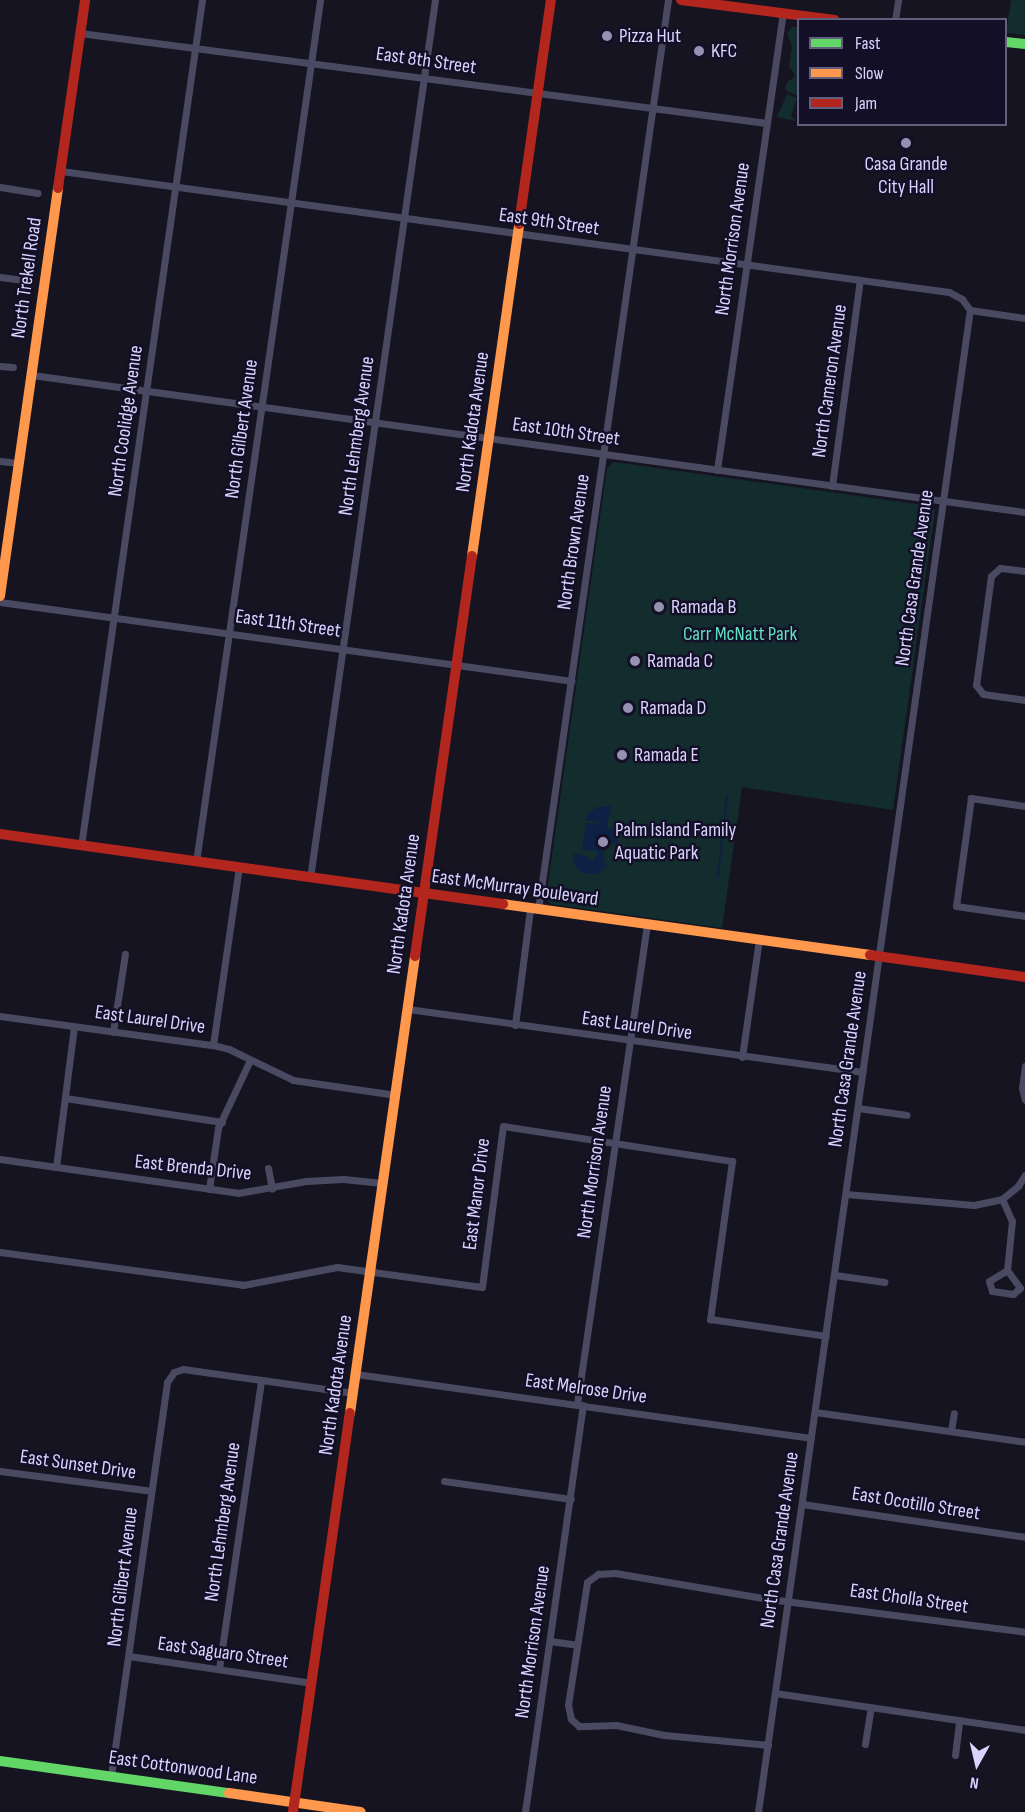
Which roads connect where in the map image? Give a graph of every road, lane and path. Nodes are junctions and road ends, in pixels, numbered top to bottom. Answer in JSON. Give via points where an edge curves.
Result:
{"nodes":[{"id":1,"x":85,"y":0,"type":"edge"},
{"id":2,"x":202,"y":0,"type":"edge"},
{"id":3,"x":320,"y":0,"type":"edge"},
{"id":4,"x":435,"y":0,"type":"edge"},
{"id":5,"x":551,"y":0,"type":"edge"},
{"id":6,"x":668,"y":0,"type":"edge"},
{"id":7,"x":681,"y":0,"type":"edge"},
{"id":8,"x":898,"y":0,"type":"edge"},
{"id":9,"x":763,"y":5,"type":"edge"},
{"id":10,"x":783,"y":13,"type":"junction"},
{"id":11,"x":820,"y":18,"type":"edge"},
{"id":12,"x":895,"y":18,"type":"edge"},
{"id":13,"x":80,"y":33,"type":"junction"},
{"id":14,"x":1007,"y":42,"type":"edge"},
{"id":15,"x":1025,"y":44,"type":"edge"},
{"id":16,"x":195,"y":46,"type":"junction"},
{"id":17,"x":311,"y":63,"type":"junction"},
{"id":18,"x":424,"y":77,"type":"junction"},
{"id":19,"x":537,"y":94,"type":"junction"},
{"id":20,"x":652,"y":109,"type":"junction"},
{"id":21,"x":766,"y":123,"type":"junction"},
{"id":22,"x":61,"y":171,"type":"junction"},
{"id":23,"x":0,"y":187,"type":"edge"},
{"id":24,"x":175,"y":187,"type":"junction"},
{"id":25,"x":38,"y":193,"type":"dead end"},
{"id":26,"x":290,"y":204,"type":"junction"},
{"id":27,"x":404,"y":219,"type":"junction"},
{"id":28,"x":518,"y":235,"type":"junction"},
{"id":29,"x":632,"y":250,"type":"junction"},
{"id":30,"x":746,"y":265,"type":"junction"},
{"id":31,"x":0,"y":277,"type":"edge"},
{"id":32,"x":26,"y":280,"type":"dead end"},
{"id":33,"x":860,"y":280,"type":"junction"},
{"id":34,"x":970,"y":310,"type":"junction"},
{"id":35,"x":1025,"y":318,"type":"edge"},
{"id":36,"x":0,"y":366,"type":"edge"},
{"id":37,"x":13,"y":367,"type":"dead end"},
{"id":38,"x":32,"y":375,"type":"junction"},
{"id":39,"x":147,"y":391,"type":"junction"},
{"id":40,"x":262,"y":407,"type":"junction"},
{"id":41,"x":375,"y":423,"type":"junction"},
{"id":42,"x":489,"y":438,"type":"junction"},
{"id":43,"x":602,"y":454,"type":"junction"},
{"id":44,"x":0,"y":461,"type":"edge"},
{"id":45,"x":19,"y":463,"type":"junction"},
{"id":46,"x":717,"y":470,"type":"junction"},
{"id":47,"x":832,"y":486,"type":"junction"},
{"id":48,"x":942,"y":501,"type":"junction"},
{"id":49,"x":1025,"y":512,"type":"edge"},
{"id":50,"x":1025,"y":571,"type":"edge"},
{"id":51,"x":0,"y":596,"type":"edge"},
{"id":52,"x":0,"y":602,"type":"edge"},
{"id":53,"x":115,"y":617,"type":"junction"},
{"id":54,"x":229,"y":632,"type":"junction"},
{"id":55,"x":343,"y":649,"type":"junction"},
{"id":56,"x":457,"y":666,"type":"junction"},
{"id":57,"x":572,"y":681,"type":"junction"},
{"id":58,"x":1025,"y":700,"type":"edge"},
{"id":59,"x":1025,"y":806,"type":"edge"},
{"id":60,"x":0,"y":834,"type":"edge"},
{"id":61,"x":81,"y":846,"type":"junction"},
{"id":62,"x":196,"y":862,"type":"junction"},
{"id":63,"x":239,"y":867,"type":"junction"},
{"id":64,"x":310,"y":878,"type":"junction"},
{"id":65,"x":424,"y":893,"type":"junction"},
{"id":66,"x":534,"y":909,"type":"junction"},
{"id":67,"x":1025,"y":916,"type":"edge"},
{"id":68,"x":647,"y":925,"type":"junction"},
{"id":69,"x":759,"y":939,"type":"junction"},
{"id":70,"x":125,"y":954,"type":"dead end"},
{"id":71,"x":878,"y":956,"type":"junction"},
{"id":72,"x":1025,"y":977,"type":"edge"},
{"id":73,"x":408,"y":1009,"type":"junction"},
{"id":74,"x":0,"y":1016,"type":"edge"},
{"id":75,"x":515,"y":1025,"type":"junction"},
{"id":76,"x":74,"y":1026,"type":"junction"},
{"id":77,"x":113,"y":1032,"type":"junction"},
{"id":78,"x":629,"y":1041,"type":"junction"},
{"id":79,"x":213,"y":1045,"type":"junction"},
{"id":80,"x":742,"y":1057,"type":"junction"},
{"id":81,"x":250,"y":1060,"type":"junction"},
{"id":82,"x":1025,"y":1066,"type":"edge"},
{"id":83,"x":863,"y":1072,"type":"junction"},
{"id":84,"x":396,"y":1095,"type":"junction"},
{"id":85,"x":65,"y":1098,"type":"junction"},
{"id":86,"x":1025,"y":1100,"type":"edge"},
{"id":87,"x":858,"y":1108,"type":"junction"},
{"id":88,"x":907,"y":1115,"type":"dead end"},
{"id":89,"x":222,"y":1122,"type":"junction"},
{"id":90,"x":615,"y":1143,"type":"junction"},
{"id":91,"x":0,"y":1159,"type":"edge"},
{"id":92,"x":56,"y":1167,"type":"junction"},
{"id":93,"x":268,"y":1168,"type":"dead end"},
{"id":94,"x":1025,"y":1174,"type":"edge"},
{"id":95,"x":383,"y":1183,"type":"junction"},
{"id":96,"x":209,"y":1189,"type":"junction"},
{"id":97,"x":272,"y":1189,"type":"junction"},
{"id":98,"x":846,"y":1194,"type":"junction"},
{"id":99,"x":1002,"y":1199,"type":"junction"},
{"id":100,"x":0,"y":1252,"type":"edge"},
{"id":101,"x":1007,"y":1270,"type":"dead end"},
{"id":102,"x":371,"y":1271,"type":"junction"},
{"id":103,"x":834,"y":1275,"type":"junction"},
{"id":104,"x":885,"y":1282,"type":"dead end"},
{"id":105,"x":826,"y":1336,"type":"junction"},
{"id":106,"x":356,"y":1374,"type":"junction"},
{"id":107,"x":261,"y":1380,"type":"junction"},
{"id":108,"x":353,"y":1393,"type":"junction"},
{"id":109,"x":580,"y":1404,"type":"junction"},
{"id":110,"x":815,"y":1412,"type":"junction"},
{"id":111,"x":954,"y":1413,"type":"dead end"},
{"id":112,"x":951,"y":1431,"type":"junction"},
{"id":113,"x":812,"y":1438,"type":"junction"},
{"id":114,"x":1025,"y":1442,"type":"edge"},
{"id":115,"x":0,"y":1471,"type":"edge"},
{"id":116,"x":444,"y":1481,"type":"dead end"},
{"id":117,"x":151,"y":1491,"type":"junction"},
{"id":118,"x":571,"y":1499,"type":"junction"},
{"id":119,"x":802,"y":1504,"type":"junction"},
{"id":120,"x":1025,"y":1537,"type":"edge"},
{"id":121,"x":789,"y":1599,"type":"junction"},
{"id":122,"x":1025,"y":1632,"type":"edge"},
{"id":123,"x":550,"y":1641,"type":"junction"},
{"id":124,"x":577,"y":1645,"type":"junction"},
{"id":125,"x":129,"y":1656,"type":"junction"},
{"id":126,"x":219,"y":1669,"type":"junction"},
{"id":127,"x":312,"y":1683,"type":"junction"},
{"id":128,"x":775,"y":1694,"type":"junction"},
{"id":129,"x":871,"y":1708,"type":"junction"},
{"id":130,"x":958,"y":1720,"type":"junction"},
{"id":131,"x":1025,"y":1730,"type":"edge"},
{"id":132,"x":865,"y":1744,"type":"dead end"},
{"id":133,"x":768,"y":1745,"type":"junction"},
{"id":134,"x":955,"y":1755,"type":"dead end"},
{"id":135,"x":0,"y":1761,"type":"edge"},
{"id":136,"x":111,"y":1776,"type":"junction"},
{"id":137,"x":294,"y":1807,"type":"edge"},
{"id":138,"x":361,"y":1812,"type":"edge"},
{"id":139,"x":525,"y":1812,"type":"edge"},
{"id":140,"x":758,"y":1812,"type":"edge"}],
"edges":[{"from":1,"to":13,"type":"street","name":"North Trekell Road"},
{"from":2,"to":16,"type":"street","name":"North Coolidge Avenue"},
{"from":3,"to":17,"type":"street","name":"North Gilbert Avenue"},
{"from":4,"to":18,"type":"street","name":"North Lehmberg Avenue"},
{"from":5,"to":19,"type":"street","name":"North Kadota Avenue"},
{"from":6,"to":20,"type":"street","name":"North Brown Avenue"},
{"from":7,"to":9,"type":"street"},
{"from":8,"to":12,"type":"street"},
{"from":9,"to":10,"type":"street"},
{"from":10,"to":11,"type":"street"},
{"from":10,"to":21,"type":"street","name":"North Morrison Avenue"},
{"from":13,"to":16,"type":"street","name":"East 8th Street"},
{"from":13,"to":22,"type":"street","name":"North Trekell Road"},
{"from":14,"to":15,"type":"street"},
{"from":16,"to":17,"type":"street","name":"East 8th Street"},
{"from":16,"to":24,"type":"street","name":"North Coolidge Avenue"},
{"from":17,"to":18,"type":"street","name":"East 8th Street"},
{"from":17,"to":26,"type":"street","name":"North Gilbert Avenue"},
{"from":18,"to":19,"type":"street","name":"East 8th Street"},
{"from":18,"to":27,"type":"street","name":"North Lehmberg Avenue"},
{"from":19,"to":20,"type":"street","name":"East 8th Street"},
{"from":19,"to":28,"type":"street","name":"North Kadota Avenue"},
{"from":20,"to":21,"type":"street","name":"East 8th Street"},
{"from":20,"to":29,"type":"street","name":"North Brown Avenue"},
{"from":21,"to":30,"type":"street","name":"North Morrison Avenue"},
{"from":22,"to":24,"type":"street","name":"East 9th Street"},
{"from":22,"to":38,"type":"street","name":"North Trekell Road"},
{"from":23,"to":25,"type":"street"},
{"from":24,"to":26,"type":"street","name":"East 9th Street"},
{"from":24,"to":39,"type":"street","name":"North Coolidge Avenue"},
{"from":26,"to":27,"type":"street","name":"East 9th Street"},
{"from":26,"to":40,"type":"street","name":"North Gilbert Avenue"},
{"from":27,"to":28,"type":"street","name":"East 9th Street"},
{"from":27,"to":41,"type":"street","name":"North Lehmberg Avenue"},
{"from":28,"to":29,"type":"street","name":"East 9th Street"},
{"from":28,"to":42,"type":"street","name":"North Kadota Avenue"},
{"from":29,"to":30,"type":"street","name":"East 9th Street"},
{"from":29,"to":43,"type":"street","name":"North Brown Avenue"},
{"from":30,"to":33,"type":"street","name":"East 9th Street"},
{"from":30,"to":46,"type":"street","name":"North Morrison Avenue"},
{"from":31,"to":32,"type":"street"},
{"from":33,"to":34,"type":"street","name":"East 9th Street","via":[[950,292]]},
{"from":33,"to":47,"type":"street","name":"North Cameron Avenue"},
{"from":34,"to":35,"type":"street"},
{"from":34,"to":48,"type":"street","name":"North Casa Grande Avenue"},
{"from":36,"to":37,"type":"street"},
{"from":38,"to":39,"type":"street","name":"East 10th Street"},
{"from":38,"to":45,"type":"street","name":"North Trekell Road"},
{"from":39,"to":40,"type":"street","name":"East 10th Street"},
{"from":39,"to":53,"type":"street","name":"North Coolidge Avenue"},
{"from":40,"to":41,"type":"street","name":"East 10th Street"},
{"from":40,"to":54,"type":"street","name":"North Gilbert Avenue"},
{"from":41,"to":42,"type":"street","name":"East 10th Street"},
{"from":41,"to":55,"type":"street","name":"North Lehmberg Avenue"},
{"from":42,"to":43,"type":"street","name":"East 10th Street"},
{"from":42,"to":56,"type":"street","name":"North Kadota Avenue"},
{"from":43,"to":46,"type":"street","name":"East 10th Street"},
{"from":43,"to":57,"type":"street","name":"North Brown Avenue"},
{"from":44,"to":45,"type":"street"},
{"from":45,"to":51,"type":"street","name":"North Trekell Road"},
{"from":46,"to":47,"type":"street","name":"East 10th Street"},
{"from":47,"to":48,"type":"street","name":"East 10th Street"},
{"from":48,"to":49,"type":"street","name":"East 10th Street"},
{"from":48,"to":71,"type":"street","name":"North Casa Grande Avenue"},
{"from":50,"to":58,"type":"street","via":[[1000,568],[992,576],[976,685],[983,694]]},
{"from":52,"to":53,"type":"street","name":"East 11th Street"},
{"from":53,"to":54,"type":"street","name":"East 11th Street"},
{"from":53,"to":61,"type":"street","name":"North Coolidge Avenue"},
{"from":54,"to":55,"type":"street","name":"East 11th Street"},
{"from":54,"to":62,"type":"street","name":"North Gilbert Avenue"},
{"from":55,"to":56,"type":"street","name":"East 11th Street"},
{"from":55,"to":64,"type":"street","name":"North Lehmberg Avenue"},
{"from":56,"to":57,"type":"street","name":"East 11th Street"},
{"from":56,"to":65,"type":"street","name":"North Kadota Avenue"},
{"from":57,"to":66,"type":"street","name":"North Brown Avenue"},
{"from":59,"to":67,"type":"street","via":[[971,798],[956,906]]},
{"from":60,"to":61,"type":"street","name":"East McMurray Boulevard"},
{"from":61,"to":62,"type":"street","name":"East McMurray Boulevard"},
{"from":62,"to":63,"type":"street","name":"East McMurray Boulevard"},
{"from":63,"to":64,"type":"street","name":"East McMurray Boulevard"},
{"from":63,"to":79,"type":"street"},
{"from":64,"to":65,"type":"street","name":"East McMurray Boulevard"},
{"from":65,"to":66,"type":"street","name":"East McMurray Boulevard"},
{"from":65,"to":73,"type":"street","name":"North Kadota Avenue"},
{"from":66,"to":68,"type":"street","name":"East McMurray Boulevard"},
{"from":66,"to":75,"type":"street","name":"North Brown Avenue"},
{"from":68,"to":69,"type":"street","name":"East McMurray Boulevard"},
{"from":68,"to":78,"type":"street","name":"North Morrison Avenue"},
{"from":69,"to":71,"type":"street","name":"East McMurray Boulevard"},
{"from":69,"to":80,"type":"street"},
{"from":70,"to":77,"type":"street"},
{"from":71,"to":72,"type":"street","name":"East McMurray Boulevard"},
{"from":71,"to":83,"type":"street","name":"North Casa Grande Avenue"},
{"from":73,"to":75,"type":"street","name":"East Laurel Drive"},
{"from":73,"to":84,"type":"street","name":"North Kadota Avenue"},
{"from":74,"to":76,"type":"street","name":"East Laurel Drive"},
{"from":75,"to":78,"type":"street","name":"East Laurel Drive"},
{"from":76,"to":77,"type":"street","name":"East Laurel Drive"},
{"from":76,"to":85,"type":"street"},
{"from":77,"to":79,"type":"street","name":"East Laurel Drive"},
{"from":78,"to":80,"type":"street","name":"East Laurel Drive"},
{"from":78,"to":90,"type":"street","name":"North Morrison Avenue"},
{"from":79,"to":81,"type":"street","name":"East Laurel Drive"},
{"from":80,"to":83,"type":"street","name":"East Laurel Drive"},
{"from":81,"to":84,"type":"street","name":"East Laurel Drive","via":[[293,1080]]},
{"from":81,"to":89,"type":"street"},
{"from":82,"to":86,"type":"street"},
{"from":83,"to":87,"type":"street","name":"North Casa Grande Avenue"},
{"from":84,"to":95,"type":"street","name":"North Kadota Avenue"},
{"from":85,"to":89,"type":"street"},
{"from":85,"to":92,"type":"street"},
{"from":87,"to":88,"type":"street"},
{"from":87,"to":98,"type":"street","name":"North Casa Grande Avenue"},
{"from":89,"to":96,"type":"street"},
{"from":90,"to":102,"type":"street","name":"East Manor Drive","via":[[503,1126],[482,1287]]},
{"from":90,"to":105,"type":"street","name":"East Manor Drive","via":[[732,1161],[710,1319]]},
{"from":90,"to":109,"type":"street","name":"North Morrison Avenue"},
{"from":91,"to":92,"type":"street","name":"East Brenda Drive"},
{"from":92,"to":96,"type":"street","name":"East Brenda Drive"},
{"from":93,"to":97,"type":"street"},
{"from":94,"to":99,"type":"street"},
{"from":95,"to":97,"type":"street","name":"East Brenda Drive","via":[[343,1179],[306,1181]]},
{"from":95,"to":102,"type":"street","name":"North Kadota Avenue"},
{"from":96,"to":97,"type":"street","name":"East Brenda Drive","via":[[238,1193]]},
{"from":98,"to":99,"type":"street","via":[[974,1205]]},
{"from":98,"to":103,"type":"street","name":"North Casa Grande Avenue"},
{"from":99,"to":101,"type":"street","via":[[1012,1221]]},
{"from":100,"to":102,"type":"street","name":"East Manor Drive","via":[[243,1285],[337,1267]]},
{"from":102,"to":106,"type":"street","name":"North Kadota Avenue"},
{"from":103,"to":104,"type":"street"},
{"from":103,"to":105,"type":"street","name":"North Casa Grande Avenue"},
{"from":105,"to":110,"type":"street","name":"North Casa Grande Avenue"},
{"from":106,"to":108,"type":"street","name":"North Kadota Avenue"},
{"from":106,"to":109,"type":"street","name":"East Melrose Drive"},
{"from":107,"to":108,"type":"street"},
{"from":107,"to":117,"type":"street","name":"North Gilbert Avenue","via":[[183,1369],[174,1372],[167,1382]]},
{"from":107,"to":126,"type":"street","name":"North Lehmberg Avenue"},
{"from":108,"to":127,"type":"street","name":"North Kadota Avenue"},
{"from":109,"to":113,"type":"street","name":"East Melrose Drive"},
{"from":109,"to":118,"type":"street","name":"North Morrison Avenue"},
{"from":110,"to":112,"type":"street"},
{"from":110,"to":113,"type":"street","name":"North Casa Grande Avenue"},
{"from":111,"to":112,"type":"street"},
{"from":112,"to":114,"type":"street"},
{"from":113,"to":119,"type":"street","name":"North Casa Grande Avenue"},
{"from":115,"to":117,"type":"street","name":"East Sunset Drive"},
{"from":116,"to":118,"type":"street"},
{"from":117,"to":125,"type":"street","name":"North Gilbert Avenue"},
{"from":118,"to":123,"type":"street","name":"North Morrison Avenue"},
{"from":119,"to":120,"type":"street","name":"East Ocotillo Street"},
{"from":119,"to":121,"type":"street","name":"North Casa Grande Avenue"},
{"from":121,"to":122,"type":"street","name":"East Cholla Street"},
{"from":121,"to":124,"type":"street","name":"East Cholla Street","via":[[598,1574],[587,1582]]},
{"from":121,"to":128,"type":"street","name":"North Casa Grande Avenue"},
{"from":123,"to":124,"type":"street"},
{"from":123,"to":139,"type":"street","name":"North Morrison Avenue"},
{"from":124,"to":133,"type":"street","name":"East Cholla Street","via":[[568,1705],[571,1719],[579,1726],[616,1725],[664,1736]]},
{"from":125,"to":126,"type":"street","name":"East Saguaro Street"},
{"from":125,"to":136,"type":"street","name":"North Gilbert Avenue"},
{"from":126,"to":127,"type":"street","name":"East Saguaro Street"},
{"from":127,"to":137,"type":"street","name":"North Kadota Avenue"},
{"from":128,"to":129,"type":"street"},
{"from":128,"to":133,"type":"street","name":"North Casa Grande Avenue"},
{"from":129,"to":130,"type":"street"},
{"from":129,"to":132,"type":"street"},
{"from":130,"to":131,"type":"street"},
{"from":130,"to":134,"type":"street"},
{"from":133,"to":140,"type":"street","name":"North Casa Grande Avenue"},
{"from":135,"to":136,"type":"street","name":"East Cottonwood Lane"},
{"from":136,"to":137,"type":"street","name":"East Cottonwood Lane"},
{"from":137,"to":138,"type":"street","name":"East Cottonwood Lane"}]}
